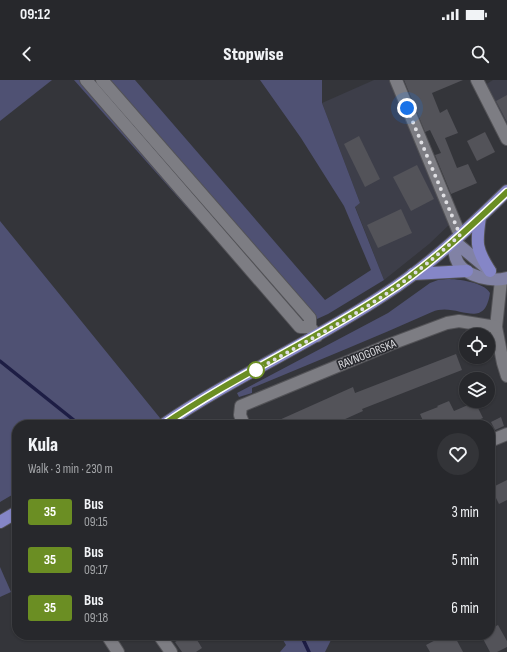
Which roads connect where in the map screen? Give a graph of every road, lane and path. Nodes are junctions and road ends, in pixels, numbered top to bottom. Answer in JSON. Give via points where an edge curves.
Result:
{"nodes":[{"id":1,"x":86,"y":80,"type":"edge"},
{"id":2,"x":102,"y":80,"type":"edge"},
{"id":3,"x":396,"y":80,"type":"edge"},
{"id":4,"x":477,"y":80,"type":"edge"},
{"id":5,"x":507,"y":139,"type":"edge"},
{"id":6,"x":507,"y":192,"type":"edge"},
{"id":7,"x":480,"y":217,"type":"junction"},
{"id":8,"x":457,"y":238,"type":"junction"},
{"id":9,"x":468,"y":271,"type":"junction"},
{"id":10,"x":490,"y":272,"type":"junction"},
{"id":11,"x":413,"y":274,"type":"junction"},
{"id":12,"x":504,"y":279,"type":"edge"},
{"id":13,"x":496,"y":327,"type":"junction"},
{"id":14,"x":314,"y":332,"type":"junction"},
{"id":15,"x":507,"y":376,"type":"edge"},
{"id":16,"x":170,"y":420,"type":"edge"},
{"id":17,"x":242,"y":420,"type":"edge"},
{"id":18,"x":507,"y":434,"type":"edge"},
{"id":19,"x":495,"y":439,"type":"edge"},
{"id":20,"x":12,"y":515,"type":"edge"},
{"id":21,"x":0,"y":522,"type":"edge"},
{"id":22,"x":110,"y":640,"type":"edge"},
{"id":23,"x":163,"y":640,"type":"edge"},
{"id":24,"x":118,"y":652,"type":"edge"},
{"id":25,"x":171,"y":652,"type":"edge"}],
"edges":[{"from":1,"to":14,"type":"street","via":[[300,327]]},
{"from":2,"to":14,"type":"street","via":[[310,318]]},
{"from":3,"to":8,"type":"street"},
{"from":4,"to":5,"type":"street"},
{"from":6,"to":7,"type":"main road"},
{"from":7,"to":8,"type":"main road"},
{"from":7,"to":10,"type":"main road","via":[[477,244]]},
{"from":8,"to":9,"type":"main road","via":[[454,252],[456,259],[458,264]]},
{"from":8,"to":10,"type":"main road"},
{"from":8,"to":11,"type":"main road"},
{"from":9,"to":11,"type":"main road"},
{"from":9,"to":12,"type":"main road","via":[[483,279]]},
{"from":10,"to":12,"type":"main road"},
{"from":11,"to":14,"type":"main road","via":[[383,296]]},
{"from":12,"to":13,"type":"street"},
{"from":13,"to":15,"type":"street"},
{"from":13,"to":17,"type":"street","name":"RAVNOGORSKA","via":[[459,321],[447,323],[241,406]]},
{"from":14,"to":16,"type":"main road"},
{"from":18,"to":19,"type":"street"},
{"from":20,"to":21,"type":"main road"},
{"from":22,"to":24,"type":"street"},
{"from":23,"to":25,"type":"street"}]}
